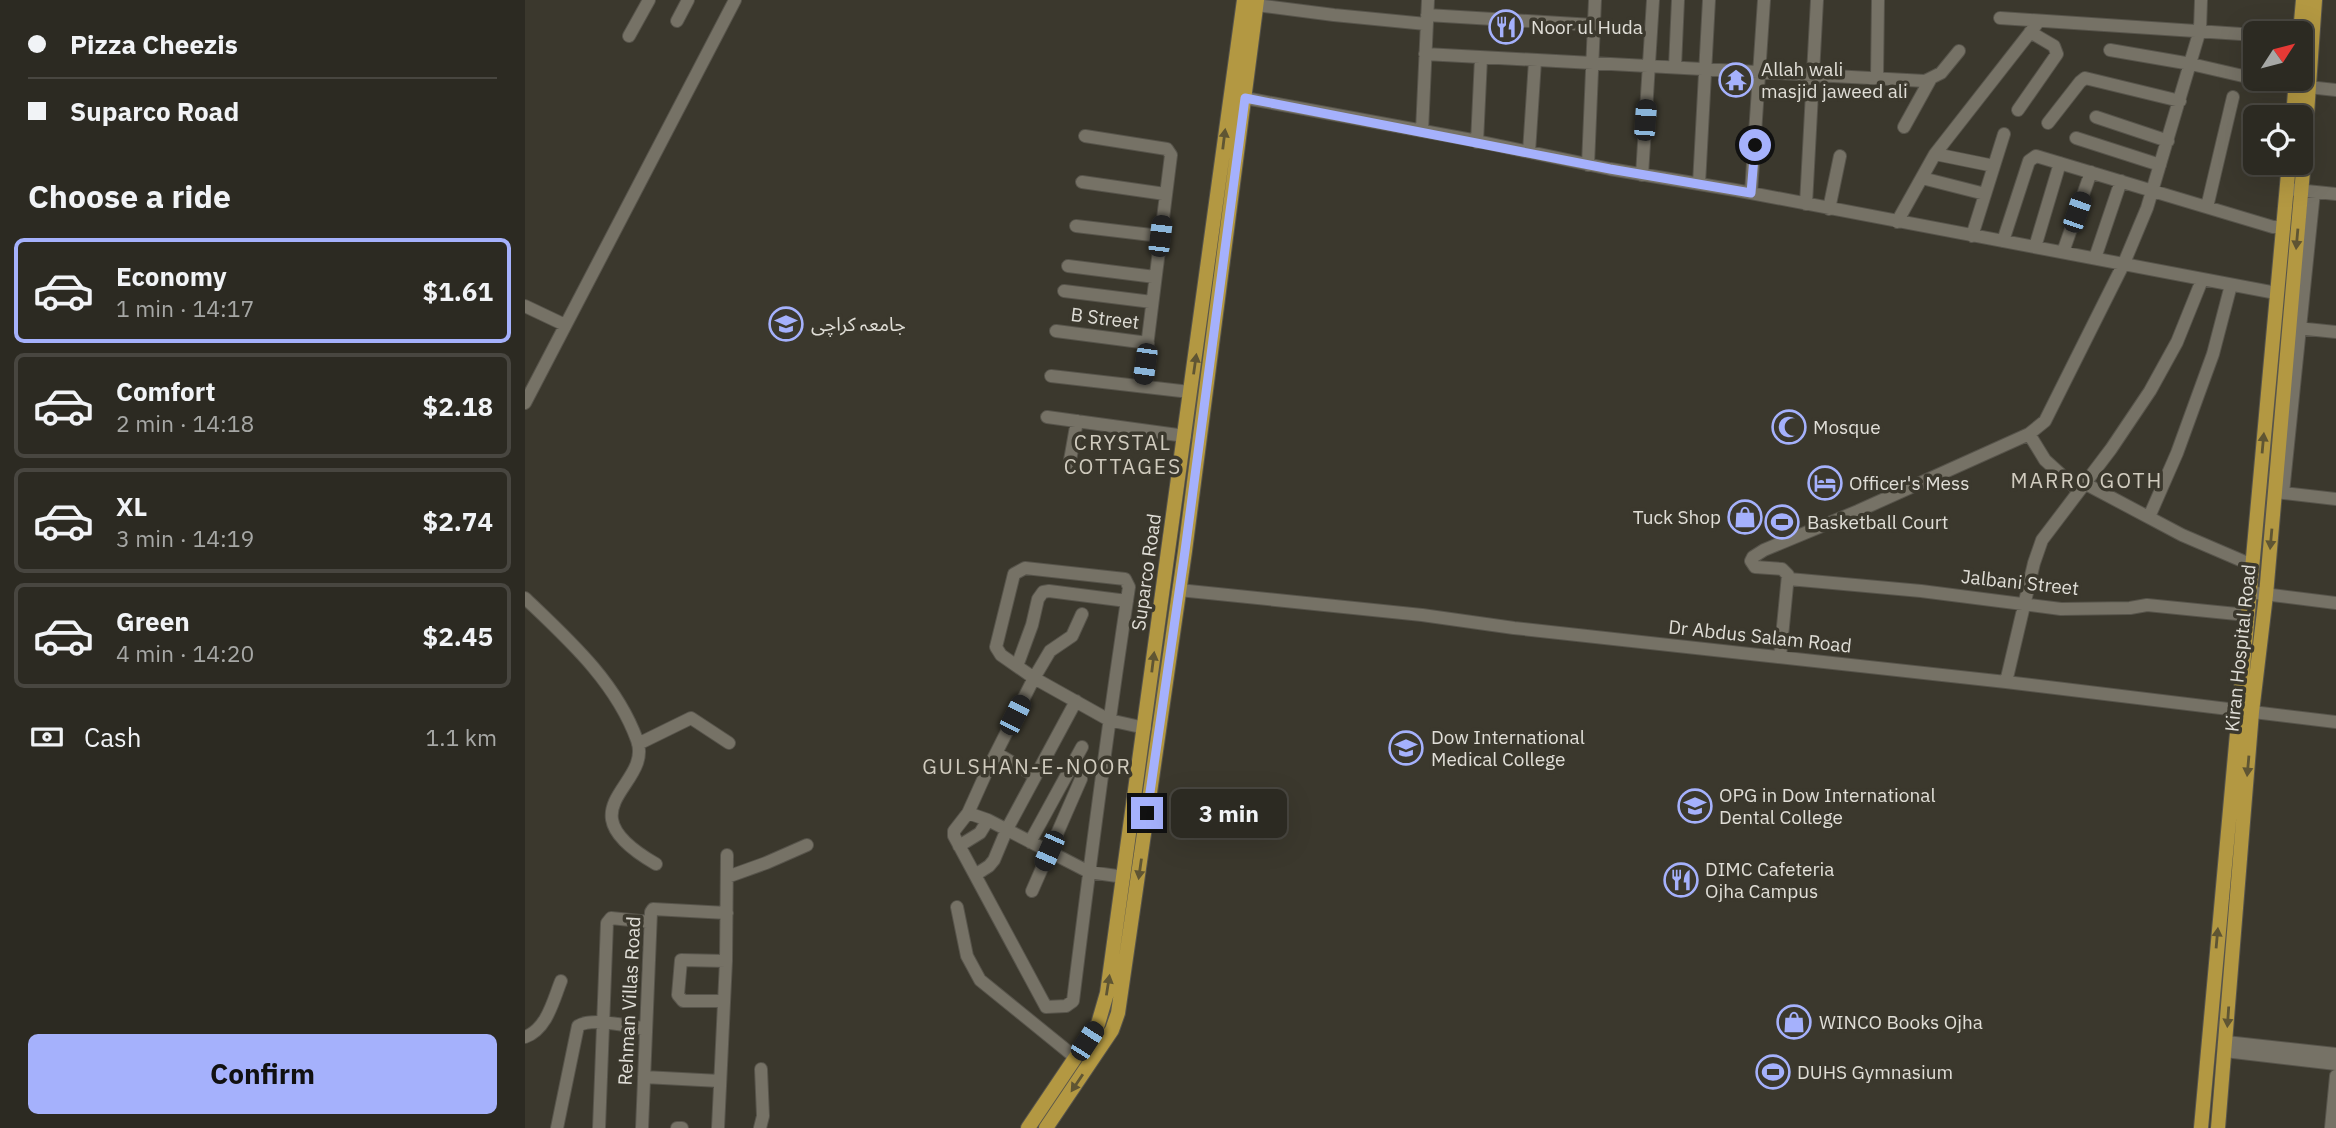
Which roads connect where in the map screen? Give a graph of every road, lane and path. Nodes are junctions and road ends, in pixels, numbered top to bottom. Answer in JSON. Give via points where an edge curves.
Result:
{"nodes":[{"id":1,"x":649,"y":0,"type":"edge"},
{"id":2,"x":688,"y":0,"type":"edge"},
{"id":3,"x":735,"y":0,"type":"edge"},
{"id":4,"x":1428,"y":0,"type":"edge"},
{"id":5,"x":1595,"y":0,"type":"edge"},
{"id":6,"x":1653,"y":0,"type":"edge"},
{"id":7,"x":1678,"y":0,"type":"edge"},
{"id":8,"x":1709,"y":0,"type":"edge"},
{"id":9,"x":1764,"y":0,"type":"edge"},
{"id":10,"x":1817,"y":0,"type":"edge"},
{"id":11,"x":1878,"y":0,"type":"edge"},
{"id":12,"x":2201,"y":0,"type":"edge"},
{"id":13,"x":2302,"y":0,"type":"edge"},
{"id":14,"x":2315,"y":0,"type":"edge"},
{"id":15,"x":1252,"y":2,"type":"edge"},
{"id":16,"x":2000,"y":18,"type":"dead end"},
{"id":17,"x":1427,"y":19,"type":"junction"},
{"id":18,"x":677,"y":21,"type":"dead end"},
{"id":19,"x":2039,"y":21,"type":"junction"},
{"id":20,"x":2301,"y":21,"type":"edge"},
{"id":21,"x":2311,"y":21,"type":"edge"},
{"id":22,"x":1593,"y":25,"type":"junction"},
{"id":23,"x":2200,"y":30,"type":"junction"},
{"id":24,"x":2030,"y":32,"type":"junction"},
{"id":25,"x":2243,"y":33,"type":"edge"},
{"id":26,"x":629,"y":36,"type":"dead end"},
{"id":27,"x":2110,"y":50,"type":"dead end"},
{"id":28,"x":1959,"y":51,"type":"dead end"},
{"id":29,"x":1425,"y":54,"type":"junction"},
{"id":30,"x":1481,"y":58,"type":"junction"},
{"id":31,"x":1535,"y":61,"type":"junction"},
{"id":32,"x":1591,"y":62,"type":"junction"},
{"id":33,"x":2191,"y":64,"type":"junction"},
{"id":34,"x":1649,"y":66,"type":"junction"},
{"id":35,"x":1675,"y":67,"type":"junction"},
{"id":36,"x":1705,"y":69,"type":"junction"},
{"id":37,"x":1761,"y":72,"type":"junction"},
{"id":38,"x":1812,"y":74,"type":"junction"},
{"id":39,"x":2243,"y":76,"type":"edge"},
{"id":40,"x":1877,"y":78,"type":"junction"},
{"id":41,"x":1930,"y":80,"type":"junction"},
{"id":42,"x":2313,"y":85,"type":"edge"},
{"id":43,"x":2336,"y":90,"type":"edge"},
{"id":44,"x":2233,"y":97,"type":"dead end"},
{"id":45,"x":1245,"y":98,"type":"junction"},
{"id":46,"x":2180,"y":101,"type":"junction"},
{"id":47,"x":2018,"y":110,"type":"dead end"},
{"id":48,"x":2096,"y":117,"type":"dead end"},
{"id":49,"x":2047,"y":123,"type":"dead end"},
{"id":50,"x":1904,"y":127,"type":"dead end"},
{"id":51,"x":1422,"y":131,"type":"junction"},
{"id":52,"x":2004,"y":134,"type":"dead end"},
{"id":53,"x":1085,"y":136,"type":"dead end"},
{"id":54,"x":2076,"y":138,"type":"dead end"},
{"id":55,"x":2168,"y":141,"type":"junction"},
{"id":56,"x":1478,"y":142,"type":"junction"},
{"id":57,"x":1529,"y":152,"type":"junction"},
{"id":58,"x":1935,"y":154,"type":"junction"},
{"id":59,"x":1840,"y":156,"type":"dead end"},
{"id":60,"x":2060,"y":163,"type":"junction"},
{"id":61,"x":1588,"y":165,"type":"junction"},
{"id":62,"x":2160,"y":165,"type":"junction"},
{"id":63,"x":1994,"y":166,"type":"junction"},
{"id":64,"x":2091,"y":172,"type":"junction"},
{"id":65,"x":1642,"y":174,"type":"junction"},
{"id":66,"x":2295,"y":175,"type":"edge"},
{"id":67,"x":1922,"y":178,"type":"junction"},
{"id":68,"x":2121,"y":181,"type":"junction"},
{"id":69,"x":1082,"y":182,"type":"dead end"},
{"id":70,"x":1699,"y":184,"type":"junction"},
{"id":71,"x":2152,"y":190,"type":"junction"},
{"id":72,"x":2301,"y":190,"type":"junction"},
{"id":73,"x":1751,"y":193,"type":"junction"},
{"id":74,"x":1165,"y":194,"type":"junction"},
{"id":75,"x":1985,"y":194,"type":"junction"},
{"id":76,"x":2336,"y":194,"type":"edge"},
{"id":77,"x":1806,"y":204,"type":"junction"},
{"id":78,"x":2207,"y":207,"type":"junction"},
{"id":79,"x":1829,"y":209,"type":"junction"},
{"id":80,"x":1897,"y":222,"type":"junction"},
{"id":81,"x":1076,"y":226,"type":"dead end"},
{"id":82,"x":2283,"y":227,"type":"junction"},
{"id":83,"x":1160,"y":236,"type":"junction"},
{"id":84,"x":1972,"y":236,"type":"junction"},
{"id":85,"x":2003,"y":241,"type":"junction"},
{"id":86,"x":2035,"y":247,"type":"junction"},
{"id":87,"x":2063,"y":252,"type":"junction"},
{"id":88,"x":2095,"y":258,"type":"junction"},
{"id":89,"x":2124,"y":263,"type":"junction"},
{"id":90,"x":1068,"y":266,"type":"dead end"},
{"id":91,"x":1155,"y":277,"type":"junction"},
{"id":92,"x":2202,"y":279,"type":"junction"},
{"id":93,"x":2231,"y":285,"type":"junction"},
{"id":94,"x":1064,"y":291,"type":"dead end"},
{"id":95,"x":2276,"y":293,"type":"junction"},
{"id":96,"x":1152,"y":302,"type":"junction"},
{"id":97,"x":1211,"y":304,"type":"junction"},
{"id":98,"x":525,"y":306,"type":"edge"},
{"id":99,"x":565,"y":325,"type":"junction"},
{"id":100,"x":2295,"y":328,"type":"junction"},
{"id":101,"x":1056,"y":331,"type":"dead end"},
{"id":102,"x":2336,"y":332,"type":"edge"},
{"id":103,"x":1148,"y":343,"type":"junction"},
{"id":104,"x":1051,"y":376,"type":"dead end"},
{"id":105,"x":1142,"y":386,"type":"junction"},
{"id":106,"x":1191,"y":392,"type":"junction"},
{"id":107,"x":525,"y":403,"type":"edge"},
{"id":108,"x":1047,"y":417,"type":"dead end"},
{"id":109,"x":1077,"y":421,"type":"junction"},
{"id":110,"x":2029,"y":434,"type":"junction"},
{"id":111,"x":1185,"y":436,"type":"junction"},
{"id":112,"x":1069,"y":466,"type":"dead end"},
{"id":113,"x":2081,"y":487,"type":"junction"},
{"id":114,"x":2279,"y":493,"type":"junction"},
{"id":115,"x":2336,"y":499,"type":"edge"},
{"id":116,"x":2149,"y":517,"type":"junction"},
{"id":117,"x":2252,"y":565,"type":"junction"},
{"id":118,"x":1789,"y":579,"type":"junction"},
{"id":119,"x":1179,"y":590,"type":"junction"},
{"id":120,"x":2249,"y":592,"type":"junction"},
{"id":121,"x":2266,"y":595,"type":"junction"},
{"id":122,"x":525,"y":598,"type":"edge"},
{"id":123,"x":1127,"y":601,"type":"junction"},
{"id":124,"x":2024,"y":603,"type":"junction"},
{"id":125,"x":2336,"y":603,"type":"edge"},
{"id":126,"x":1082,"y":614,"type":"dead end"},
{"id":127,"x":2247,"y":615,"type":"junction"},
{"id":128,"x":1780,"y":657,"type":"junction"},
{"id":129,"x":1017,"y":666,"type":"junction"},
{"id":130,"x":1034,"y":677,"type":"junction"},
{"id":131,"x":2006,"y":682,"type":"junction"},
{"id":132,"x":1076,"y":701,"type":"junction"},
{"id":133,"x":1156,"y":701,"type":"junction"},
{"id":134,"x":2245,"y":712,"type":"junction"},
{"id":135,"x":1109,"y":720,"type":"junction"},
{"id":136,"x":2336,"y":722,"type":"edge"},
{"id":137,"x":1145,"y":728,"type":"junction"},
{"id":138,"x":729,"y":743,"type":"dead end"},
{"id":139,"x":638,"y":744,"type":"junction"},
{"id":140,"x":1082,"y":747,"type":"dead end"},
{"id":141,"x":996,"y":753,"type":"junction"},
{"id":142,"x":1035,"y":776,"type":"junction"},
{"id":143,"x":1081,"y":779,"type":"dead end"},
{"id":144,"x":968,"y":813,"type":"junction"},
{"id":145,"x":988,"y":820,"type":"junction"},
{"id":146,"x":1007,"y":829,"type":"junction"},
{"id":147,"x":1030,"y":842,"type":"junction"},
{"id":148,"x":807,"y":845,"type":"dead end"},
{"id":149,"x":959,"y":846,"type":"junction"},
{"id":150,"x":1049,"y":851,"type":"junction"},
{"id":151,"x":727,"y":855,"type":"dead end"},
{"id":152,"x":656,"y":864,"type":"dead end"},
{"id":153,"x":1089,"y":872,"type":"junction"},
{"id":154,"x":975,"y":874,"type":"junction"},
{"id":155,"x":727,"y":877,"type":"junction"},
{"id":156,"x":1124,"y":877,"type":"junction"},
{"id":157,"x":1032,"y":891,"type":"dead end"},
{"id":158,"x":957,"y":908,"type":"dead end"},
{"id":159,"x":727,"y":913,"type":"junction"},
{"id":160,"x":650,"y":922,"type":"junction"},
{"id":161,"x":726,"y":961,"type":"junction"},
{"id":162,"x":2215,"y":968,"type":"junction"},
{"id":163,"x":2231,"y":970,"type":"junction"},
{"id":164,"x":561,"y":981,"type":"dead end"},
{"id":165,"x":724,"y":1001,"type":"junction"},
{"id":166,"x":604,"y":1023,"type":"junction"},
{"id":167,"x":646,"y":1029,"type":"junction"},
{"id":168,"x":525,"y":1037,"type":"edge"},
{"id":169,"x":2225,"y":1047,"type":"junction"},
{"id":170,"x":2282,"y":1053,"type":"junction"},
{"id":171,"x":2336,"y":1054,"type":"edge"},
{"id":172,"x":1076,"y":1058,"type":"junction"},
{"id":173,"x":2336,"y":1063,"type":"edge"},
{"id":174,"x":761,"y":1069,"type":"dead end"},
{"id":175,"x":2336,"y":1076,"type":"edge"},
{"id":176,"x":644,"y":1077,"type":"junction"},
{"id":177,"x":720,"y":1081,"type":"junction"},
{"id":178,"x":557,"y":1128,"type":"edge"},
{"id":179,"x":599,"y":1128,"type":"edge"},
{"id":180,"x":642,"y":1128,"type":"edge"},
{"id":181,"x":677,"y":1128,"type":"edge"},
{"id":182,"x":683,"y":1128,"type":"edge"},
{"id":183,"x":718,"y":1128,"type":"edge"},
{"id":184,"x":760,"y":1128,"type":"edge"},
{"id":185,"x":1028,"y":1128,"type":"edge"},
{"id":186,"x":1046,"y":1128,"type":"edge"},
{"id":187,"x":2201,"y":1128,"type":"edge"},
{"id":188,"x":2218,"y":1128,"type":"edge"},
{"id":189,"x":2331,"y":1128,"type":"edge"}],
"edges":[{"from":1,"to":26,"type":"street"},
{"from":2,"to":18,"type":"street"},
{"from":3,"to":99,"type":"street"},
{"from":4,"to":17,"type":"street"},
{"from":5,"to":22,"type":"street"},
{"from":6,"to":34,"type":"street"},
{"from":7,"to":35,"type":"street"},
{"from":8,"to":36,"type":"street"},
{"from":9,"to":37,"type":"street"},
{"from":10,"to":38,"type":"street"},
{"from":11,"to":40,"type":"street"},
{"from":12,"to":23,"type":"street"},
{"from":13,"to":20,"type":"main road"},
{"from":14,"to":21,"type":"main road"},
{"from":15,"to":17,"type":"street","via":[[1334,15]]},
{"from":15,"to":45,"type":"main road","name":"Suparco Road"},
{"from":97,"to":15,"type":"main road","name":"Suparco Road","one_way":true},
{"from":16,"to":19,"type":"street"},
{"from":17,"to":22,"type":"street"},
{"from":17,"to":29,"type":"street"},
{"from":19,"to":23,"type":"street"},
{"from":19,"to":24,"type":"street"},
{"from":22,"to":32,"type":"street"},
{"from":23,"to":25,"type":"street"},
{"from":23,"to":33,"type":"street"},
{"from":24,"to":47,"type":"street","via":[[2054,46],[2057,54]]},
{"from":24,"to":58,"type":"street"},
{"from":27,"to":33,"type":"street"},
{"from":28,"to":41,"type":"street"},
{"from":29,"to":30,"type":"street"},
{"from":29,"to":51,"type":"street"},
{"from":30,"to":31,"type":"street"},
{"from":30,"to":56,"type":"street"},
{"from":31,"to":32,"type":"street"},
{"from":31,"to":57,"type":"street"},
{"from":32,"to":34,"type":"street"},
{"from":32,"to":61,"type":"street"},
{"from":33,"to":39,"type":"street"},
{"from":33,"to":46,"type":"street"},
{"from":34,"to":35,"type":"street"},
{"from":34,"to":65,"type":"street"},
{"from":35,"to":36,"type":"street"},
{"from":36,"to":37,"type":"street"},
{"from":36,"to":70,"type":"street"},
{"from":37,"to":38,"type":"street"},
{"from":37,"to":73,"type":"street"},
{"from":38,"to":40,"type":"street"},
{"from":38,"to":77,"type":"street"},
{"from":40,"to":41,"type":"street"},
{"from":41,"to":50,"type":"street"},
{"from":42,"to":43,"type":"street"},
{"from":44,"to":78,"type":"street"},
{"from":45,"to":51,"type":"street"},
{"from":45,"to":97,"type":"main road","name":"Suparco Road"},
{"from":46,"to":49,"type":"street","via":[[2085,78]]},
{"from":46,"to":55,"type":"street"},
{"from":48,"to":55,"type":"street"},
{"from":51,"to":56,"type":"street"},
{"from":52,"to":63,"type":"street"},
{"from":53,"to":74,"type":"street","via":[[1170,151]]},
{"from":54,"to":62,"type":"street"},
{"from":55,"to":62,"type":"street"},
{"from":56,"to":57,"type":"street"},
{"from":57,"to":61,"type":"street"},
{"from":58,"to":63,"type":"street"},
{"from":58,"to":67,"type":"street"},
{"from":59,"to":79,"type":"street"},
{"from":60,"to":64,"type":"street"},
{"from":60,"to":85,"type":"street","via":[[2036,156],[2030,159]]},
{"from":60,"to":86,"type":"street"},
{"from":61,"to":65,"type":"street"},
{"from":62,"to":71,"type":"street"},
{"from":63,"to":75,"type":"street"},
{"from":64,"to":68,"type":"street"},
{"from":64,"to":87,"type":"street"},
{"from":65,"to":70,"type":"street"},
{"from":66,"to":72,"type":"main road","name":"Kiran Hospital Road"},
{"from":67,"to":75,"type":"street"},
{"from":67,"to":80,"type":"street"},
{"from":68,"to":71,"type":"street"},
{"from":68,"to":88,"type":"street"},
{"from":69,"to":74,"type":"street"},
{"from":70,"to":73,"type":"street"},
{"from":71,"to":78,"type":"street"},
{"from":71,"to":89,"type":"street"},
{"from":72,"to":76,"type":"street"},
{"from":72,"to":82,"type":"main road","name":"Kiran Hospital Road"},
{"from":72,"to":100,"type":"main road","name":"Kiran Hospital Road"},
{"from":73,"to":77,"type":"street"},
{"from":74,"to":83,"type":"street"},
{"from":75,"to":84,"type":"street"},
{"from":77,"to":79,"type":"street"},
{"from":78,"to":82,"type":"street"},
{"from":79,"to":80,"type":"street"},
{"from":80,"to":84,"type":"street"},
{"from":81,"to":83,"type":"street"},
{"from":82,"to":95,"type":"main road","name":"Kiran Hospital Road"},
{"from":83,"to":91,"type":"street"},
{"from":84,"to":85,"type":"street"},
{"from":85,"to":86,"type":"street"},
{"from":86,"to":87,"type":"street"},
{"from":87,"to":88,"type":"street"},
{"from":88,"to":89,"type":"street"},
{"from":89,"to":92,"type":"street"},
{"from":89,"to":110,"type":"street","via":[[2045,421]]},
{"from":90,"to":91,"type":"street"},
{"from":91,"to":96,"type":"street"},
{"from":92,"to":93,"type":"street"},
{"from":92,"to":113,"type":"street","via":[[2177,342],[2150,391]]},
{"from":93,"to":95,"type":"street"},
{"from":93,"to":116,"type":"street","via":[[2209,367]]},
{"from":94,"to":96,"type":"street"},
{"from":117,"to":95,"type":"main road","name":"Kiran Hospital Road","one_way":true},
{"from":96,"to":103,"type":"street"},
{"from":106,"to":97,"type":"main road","name":"Suparco Road","one_way":true},
{"from":97,"to":119,"type":"main road","name":"Suparco Road"},
{"from":98,"to":99,"type":"street"},
{"from":99,"to":107,"type":"street"},
{"from":100,"to":102,"type":"street"},
{"from":100,"to":114,"type":"main road","name":"Kiran Hospital Road"},
{"from":101,"to":103,"type":"street","name":"B Street"},
{"from":103,"to":105,"type":"street"},
{"from":104,"to":105,"type":"street"},
{"from":105,"to":106,"type":"street"},
{"from":106,"to":111,"type":"main road","name":"Suparco Road"},
{"from":108,"to":109,"type":"street"},
{"from":109,"to":111,"type":"street"},
{"from":109,"to":112,"type":"street"},
{"from":110,"to":113,"type":"street","via":[[2045,460]]},
{"from":110,"to":118,"type":"street","name":"Jalbani Street","via":[[1752,559],[1755,567],[1782,569]]},
{"from":133,"to":111,"type":"main road","name":"Suparco Road","one_way":true},
{"from":113,"to":116,"type":"street"},
{"from":113,"to":124,"type":"street","via":[[2042,540]]},
{"from":114,"to":115,"type":"street"},
{"from":114,"to":121,"type":"main road","name":"Kiran Hospital Road","one_way":true},
{"from":116,"to":117,"type":"street"},
{"from":117,"to":120,"type":"main road","name":"Kiran Hospital Road"},
{"from":118,"to":124,"type":"street","name":"Jalbani Street"},
{"from":118,"to":128,"type":"street"},
{"from":119,"to":128,"type":"street","name":"Dr Abdus Salam Road"},
{"from":119,"to":133,"type":"main road","name":"Suparco Road"},
{"from":120,"to":121,"type":"street"},
{"from":120,"to":127,"type":"main road","name":"Kiran Hospital Road"},
{"from":121,"to":125,"type":"street"},
{"from":121,"to":134,"type":"main road","name":"Kiran Hospital Road"},
{"from":122,"to":139,"type":"street","via":[[584,654],[618,703]]},
{"from":123,"to":129,"type":"street","via":[[1046,591],[1038,599]]},
{"from":123,"to":129,"type":"street","via":[[1125,579],[1020,569],[1011,580],[996,646]]},
{"from":123,"to":135,"type":"street"},
{"from":124,"to":127,"type":"street","name":"Jalbani Street","via":[[2061,609],[2147,605]]},
{"from":124,"to":131,"type":"street"},
{"from":126,"to":130,"type":"street","via":[[1072,636],[1050,651]]},
{"from":127,"to":134,"type":"main road","name":"Kiran Hospital Road"},
{"from":128,"to":131,"type":"street","name":"Dr Abdus Salam Road"},
{"from":129,"to":130,"type":"street"},
{"from":130,"to":132,"type":"street"},
{"from":130,"to":141,"type":"street"},
{"from":131,"to":134,"type":"street","name":"Dr Abdus Salam Road"},
{"from":132,"to":135,"type":"street"},
{"from":132,"to":142,"type":"street"},
{"from":133,"to":137,"type":"main road","name":"Suparco Road"},
{"from":133,"to":186,"type":"main road","name":"Suparco Road","one_way":true,"via":[[1118,1013],[1112,1030]]},
{"from":134,"to":136,"type":"street","name":"Dr Abdus Salam Road"},
{"from":162,"to":134,"type":"main road","name":"Kiran Hospital Road","one_way":true},
{"from":134,"to":163,"type":"main road","name":"Kiran Hospital Road","one_way":true},
{"from":135,"to":137,"type":"street"},
{"from":135,"to":153,"type":"street"},
{"from":137,"to":156,"type":"main road","name":"Suparco Road"},
{"from":138,"to":139,"type":"street","via":[[691,718]]},
{"from":139,"to":152,"type":"street","via":[[638,763],[617,796],[612,816],[620,838]]},
{"from":140,"to":147,"type":"street"},
{"from":141,"to":142,"type":"street"},
{"from":141,"to":144,"type":"street"},
{"from":142,"to":146,"type":"street"},
{"from":143,"to":150,"type":"street"},
{"from":144,"to":145,"type":"street"},
{"from":144,"to":149,"type":"street","via":[[954,831]]},
{"from":145,"to":146,"type":"street"},
{"from":145,"to":149,"type":"street","via":[[980,832]]},
{"from":146,"to":147,"type":"street"},
{"from":146,"to":154,"type":"street","via":[[994,860]]},
{"from":147,"to":150,"type":"street"},
{"from":148,"to":155,"type":"street"},
{"from":149,"to":154,"type":"street"},
{"from":150,"to":153,"type":"street"},
{"from":150,"to":157,"type":"street"},
{"from":151,"to":155,"type":"street"},
{"from":153,"to":154,"type":"street","via":[[1073,1001],[1050,1009]]},
{"from":153,"to":156,"type":"street"},
{"from":155,"to":159,"type":"street"},
{"from":172,"to":156,"type":"main road","name":"Suparco Road","one_way":true,"via":[[1103,1011]]},
{"from":158,"to":172,"type":"street","via":[[967,956],[979,979]]},
{"from":159,"to":160,"type":"street","name":"Rehman Villas Road","via":[[653,909]]},
{"from":159,"to":161,"type":"street"},
{"from":160,"to":166,"type":"street","via":[[611,918],[607,923]]},
{"from":160,"to":167,"type":"street","name":"Rehman Villas Road"},
{"from":161,"to":165,"type":"street"},
{"from":161,"to":165,"type":"street","via":[[681,960],[678,995],[683,1001]]},
{"from":162,"to":163,"type":"main road"},
{"from":162,"to":187,"type":"main road","name":"Kiran Hospital Road"},
{"from":163,"to":169,"type":"main road","name":"Kiran Hospital Road","one_way":true},
{"from":164,"to":168,"type":"street","via":[[547,1017]]},
{"from":165,"to":177,"type":"street"},
{"from":166,"to":167,"type":"street"},
{"from":166,"to":178,"type":"street","via":[[578,1026]]},
{"from":166,"to":179,"type":"street"},
{"from":167,"to":176,"type":"street","name":"Rehman Villas Road"},
{"from":169,"to":170,"type":"street"},
{"from":169,"to":188,"type":"main road","name":"Kiran Hospital Road"},
{"from":170,"to":171,"type":"street"},
{"from":170,"to":173,"type":"street"},
{"from":172,"to":185,"type":"main road","name":"Suparco Road"},
{"from":174,"to":184,"type":"street"},
{"from":175,"to":189,"type":"street"},
{"from":176,"to":177,"type":"street"},
{"from":176,"to":180,"type":"street","name":"Rehman Villas Road"},
{"from":177,"to":183,"type":"street"},
{"from":181,"to":182,"type":"street"}]}
